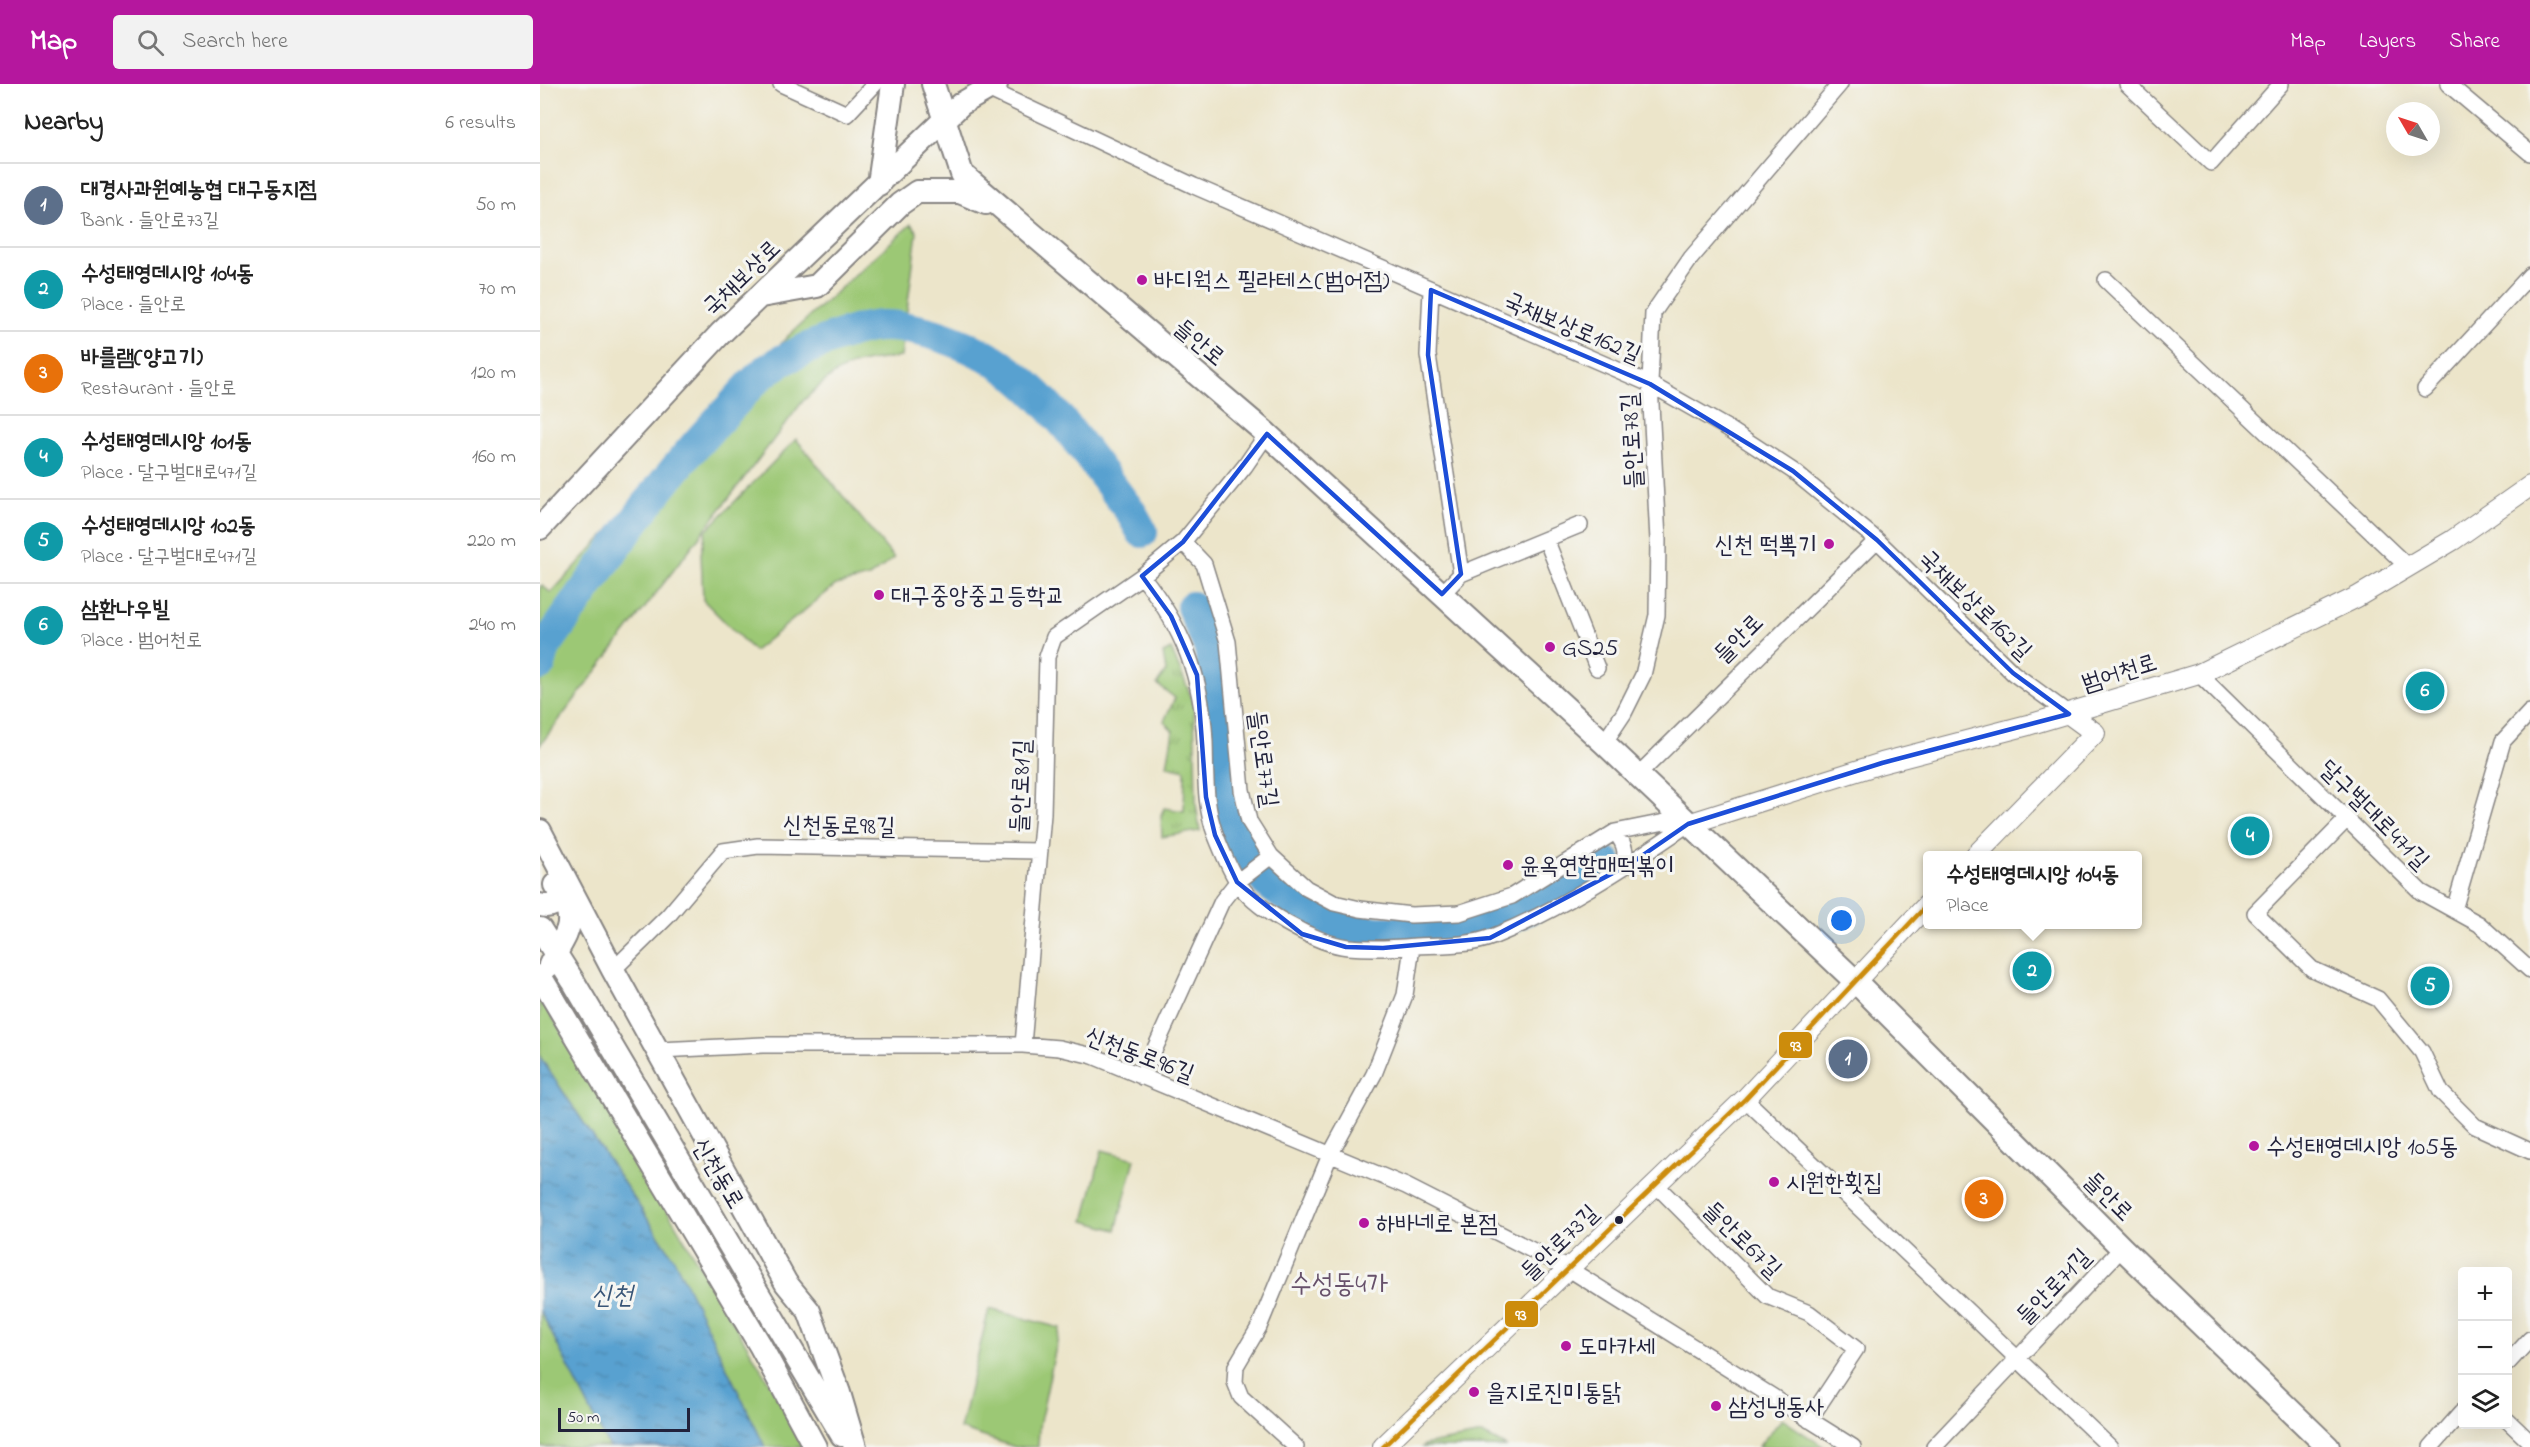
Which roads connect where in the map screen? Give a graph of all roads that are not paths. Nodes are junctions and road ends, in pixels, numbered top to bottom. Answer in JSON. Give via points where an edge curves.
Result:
{"nodes":[{"id":1,"x":781,"y":84,"type":"edge"},
{"id":2,"x":875,"y":84,"type":"edge"},
{"id":3,"x":893,"y":84,"type":"edge"},
{"id":4,"x":933,"y":84,"type":"edge"},
{"id":5,"x":1840,"y":84,"type":"edge"},
{"id":6,"x":2127,"y":84,"type":"edge"},
{"id":7,"x":2281,"y":84,"type":"edge"},
{"id":8,"x":2448,"y":84,"type":"edge"},
{"id":9,"x":993,"y":87,"type":"edge"},
{"id":10,"x":944,"y":120,"type":"junction"},
{"id":11,"x":2530,"y":153,"type":"edge"},
{"id":12,"x":879,"y":184,"type":"junction"},
{"id":13,"x":1004,"y":211,"type":"junction"},
{"id":14,"x":2530,"y":275,"type":"edge"},
{"id":15,"x":2106,"y":280,"type":"dead end"},
{"id":16,"x":1431,"y":290,"type":"junction"},
{"id":17,"x":761,"y":296,"type":"junction"},
{"id":18,"x":1650,"y":384,"type":"junction"},
{"id":19,"x":2425,"y":389,"type":"dead end"},
{"id":20,"x":1267,"y":434,"type":"junction"},
{"id":21,"x":2530,"y":486,"type":"edge"},
{"id":22,"x":1580,"y":525,"type":"dead end"},
{"id":23,"x":540,"y":528,"type":"edge"},
{"id":24,"x":1185,"y":539,"type":"junction"},
{"id":25,"x":1546,"y":539,"type":"junction"},
{"id":26,"x":1877,"y":540,"type":"junction"},
{"id":27,"x":2408,"y":567,"type":"junction"},
{"id":28,"x":1461,"y":573,"type":"junction"},
{"id":29,"x":1142,"y":576,"type":"junction"},
{"id":30,"x":1442,"y":594,"type":"junction"},
{"id":31,"x":1597,"y":668,"type":"dead end"},
{"id":32,"x":2199,"y":674,"type":"junction"},
{"id":33,"x":2530,"y":712,"type":"edge"},
{"id":34,"x":2069,"y":714,"type":"junction"},
{"id":35,"x":1604,"y":743,"type":"junction"},
{"id":36,"x":1638,"y":775,"type":"junction"},
{"id":37,"x":2348,"y":818,"type":"junction"},
{"id":38,"x":1688,"y":824,"type":"junction"},
{"id":39,"x":540,"y":831,"type":"edge"},
{"id":40,"x":1615,"y":832,"type":"junction"},
{"id":41,"x":1040,"y":851,"type":"junction"},
{"id":42,"x":1979,"y":851,"type":"edge"},
{"id":43,"x":1270,"y":857,"type":"junction"},
{"id":44,"x":540,"y":861,"type":"edge"},
{"id":45,"x":1618,"y":870,"type":"junction"},
{"id":46,"x":1237,"y":882,"type":"junction"},
{"id":47,"x":562,"y":895,"type":"junction"},
{"id":48,"x":540,"y":905,"type":"edge"},
{"id":49,"x":1923,"y":908,"type":"edge"},
{"id":50,"x":2454,"y":910,"type":"junction"},
{"id":51,"x":540,"y":929,"type":"edge"},
{"id":52,"x":1412,"y":947,"type":"junction"},
{"id":53,"x":556,"y":953,"type":"junction"},
{"id":54,"x":613,"y":970,"type":"junction"},
{"id":55,"x":2530,"y":970,"type":"edge"},
{"id":56,"x":542,"y":978,"type":"edge"},
{"id":57,"x":1854,"y":980,"type":"junction"},
{"id":58,"x":1023,"y":1045,"type":"junction"},
{"id":59,"x":659,"y":1050,"type":"junction"},
{"id":60,"x":1142,"y":1077,"type":"junction"},
{"id":61,"x":1745,"y":1099,"type":"junction"},
{"id":62,"x":2530,"y":1151,"type":"edge"},
{"id":63,"x":1330,"y":1155,"type":"junction"},
{"id":64,"x":1656,"y":1185,"type":"junction"},
{"id":65,"x":2122,"y":1248,"type":"junction"},
{"id":66,"x":1569,"y":1269,"type":"junction"},
{"id":67,"x":2530,"y":1339,"type":"edge"},
{"id":68,"x":2016,"y":1357,"type":"junction"},
{"id":69,"x":2512,"y":1359,"type":"edge"},
{"id":70,"x":2458,"y":1417,"type":"edge"},
{"id":71,"x":1809,"y":1420,"type":"junction"},
{"id":72,"x":2512,"y":1425,"type":"edge"},
{"id":73,"x":2530,"y":1442,"type":"edge"},
{"id":74,"x":815,"y":1447,"type":"edge"},
{"id":75,"x":849,"y":1447,"type":"edge"},
{"id":76,"x":855,"y":1447,"type":"edge"},
{"id":77,"x":1296,"y":1447,"type":"edge"},
{"id":78,"x":1383,"y":1447,"type":"edge"},
{"id":79,"x":1853,"y":1447,"type":"edge"},
{"id":80,"x":1934,"y":1447,"type":"edge"},
{"id":81,"x":2110,"y":1447,"type":"edge"},
{"id":82,"x":2328,"y":1447,"type":"edge"},
{"id":83,"x":2431,"y":1447,"type":"edge"}],
"edges":[{"from":1,"to":2,"type":"street","via":[[847,114]]},
{"from":3,"to":12,"type":"main road"},
{"from":4,"to":10,"type":"main road","name":"들안로"},
{"from":5,"to":18,"type":"street","name":"들안로78길","via":[[1691,258],[1653,314]]},
{"from":6,"to":7,"type":"street","via":[[2211,163]]},
{"from":8,"to":11,"type":"street"},
{"from":9,"to":10,"type":"main road","name":"국채보상로","via":[[961,104]]},
{"from":9,"to":16,"type":"street","name":"국채보상로162길","via":[[1173,177]]},
{"from":10,"to":12,"type":"main road","name":"국채보상로"},
{"from":10,"to":13,"type":"main road","name":"들안로","via":[[962,174]]},
{"from":12,"to":17,"type":"main road","name":"국채보상로"},
{"from":13,"to":17,"type":"main road","via":[[960,192],[917,192],[817,286]]},
{"from":13,"to":20,"type":"main road","name":"들안로"},
{"from":14,"to":19,"type":"street"},
{"from":15,"to":27,"type":"street"},
{"from":16,"to":18,"type":"street","name":"국채보상로162길"},
{"from":16,"to":28,"type":"street","via":[[1428,354]]},
{"from":17,"to":23,"type":"main road","name":"국채보상로","via":[[720,334]]},
{"from":18,"to":26,"type":"street","name":"국채보상로162길","via":[[1793,471]]},
{"from":18,"to":35,"type":"street","name":"들안로78길","via":[[1658,540],[1657,615],[1643,675]]},
{"from":20,"to":24,"type":"street"},
{"from":20,"to":30,"type":"main road","name":"들안로"},
{"from":21,"to":27,"type":"street","name":"범어천로"},
{"from":22,"to":25,"type":"street"},
{"from":24,"to":29,"type":"street","name":"들안로81길"},
{"from":24,"to":43,"type":"street","name":"들안로77길","via":[[1204,564],[1222,617],[1228,642],[1242,790],[1250,821]]},
{"from":25,"to":28,"type":"street"},
{"from":25,"to":31,"type":"street"},
{"from":26,"to":34,"type":"street","name":"국채보상로162길","via":[[2013,673]]},
{"from":26,"to":36,"type":"street","name":"들안로"},
{"from":27,"to":32,"type":"street","name":"범어천로","via":[[2357,597]]},
{"from":28,"to":30,"type":"street"},
{"from":29,"to":41,"type":"street","name":"들안로81길","via":[[1054,637],[1047,657]]},
{"from":29,"to":46,"type":"street","via":[[1171,615],[1197,675],[1206,797],[1215,835]]},
{"from":30,"to":35,"type":"main road","name":"들안로"},
{"from":32,"to":34,"type":"street","name":"범어천로"},
{"from":32,"to":37,"type":"street","name":"달구벌대로471길"},
{"from":33,"to":50,"type":"street","via":[[2503,741]]},
{"from":34,"to":38,"type":"street","name":"범어천로","via":[[1882,763]]},
{"from":34,"to":42,"type":"street","via":[[2095,732]]},
{"from":35,"to":36,"type":"main road","name":"들안로"},
{"from":36,"to":38,"type":"main road","name":"들안로"},
{"from":37,"to":50,"type":"street","name":"달구벌대로471길","via":[[2421,892]]},
{"from":37,"to":62,"type":"street","via":[[2255,914],[2312,969],[2378,999],[2422,1052],[2441,1092],[2475,1126]]},
{"from":38,"to":40,"type":"street","name":"들안로77길","via":[[1665,822]]},
{"from":38,"to":45,"type":"street"},
{"from":38,"to":57,"type":"main road","name":"들안로"},
{"from":39,"to":54,"type":"main road"},
{"from":40,"to":43,"type":"street","name":"들안로77길","via":[[1512,896],[1459,913],[1412,915],[1334,903],[1306,888]]},
{"from":40,"to":45,"type":"street","via":[[1625,849],[1625,861]]},
{"from":41,"to":54,"type":"street","name":"신천동로98길","via":[[739,847],[723,851],[668,916]]},
{"from":41,"to":58,"type":"street","name":"들안로81길"},
{"from":43,"to":46,"type":"street"},
{"from":44,"to":47,"type":"main road"},
{"from":45,"to":52,"type":"street","via":[[1490,938]]},
{"from":46,"to":52,"type":"street","via":[[1302,934],[1346,947]]},
{"from":46,"to":60,"type":"street","via":[[1222,901]]},
{"from":47,"to":48,"type":"main road","via":[[557,903]]},
{"from":47,"to":53,"type":"main road","via":[[570,912],[569,930]]},
{"from":49,"to":57,"type":"street"},
{"from":50,"to":55,"type":"street","name":"달구벌대로471길","via":[[2479,924]]},
{"from":51,"to":53,"type":"main road","name":"신천동로"},
{"from":52,"to":63,"type":"street","via":[[1401,1005],[1374,1074]]},
{"from":53,"to":56,"type":"main road"},
{"from":53,"to":75,"type":"main road","name":"신천동로"},
{"from":54,"to":59,"type":"main road"},
{"from":56,"to":74,"type":"main road","via":[[754,1335]]},
{"from":57,"to":61,"type":"street","name":"들안로73길"},
{"from":57,"to":65,"type":"main road","name":"들안로"},
{"from":58,"to":59,"type":"street","name":"신천동로96길","via":[[763,1045]]},
{"from":58,"to":60,"type":"street","name":"신천동로96길","via":[[1093,1056]]},
{"from":59,"to":76,"type":"main road","via":[[786,1283],[809,1311]]},
{"from":60,"to":63,"type":"street","name":"신천동로96길"},
{"from":61,"to":64,"type":"street","name":"들안로73길"},
{"from":61,"to":68,"type":"street"},
{"from":63,"to":66,"type":"street","name":"신천동로96길","via":[[1406,1186]]},
{"from":63,"to":77,"type":"street","via":[[1259,1328],[1236,1366],[1235,1382],[1241,1397]]},
{"from":64,"to":66,"type":"street","name":"들안로73길"},
{"from":64,"to":71,"type":"street","name":"들안로67길","via":[[1767,1296],[1809,1313],[1856,1348]]},
{"from":65,"to":68,"type":"street","name":"들안로71길"},
{"from":65,"to":82,"type":"main road","name":"들안로"},
{"from":66,"to":71,"type":"street"},
{"from":66,"to":78,"type":"street","name":"들안로73길"},
{"from":67,"to":69,"type":"street"},
{"from":68,"to":80,"type":"street","name":"들안로71길"},
{"from":68,"to":81,"type":"street","name":"들안로71길"},
{"from":70,"to":83,"type":"street"},
{"from":71,"to":79,"type":"street"},
{"from":72,"to":73,"type":"street"}]}
